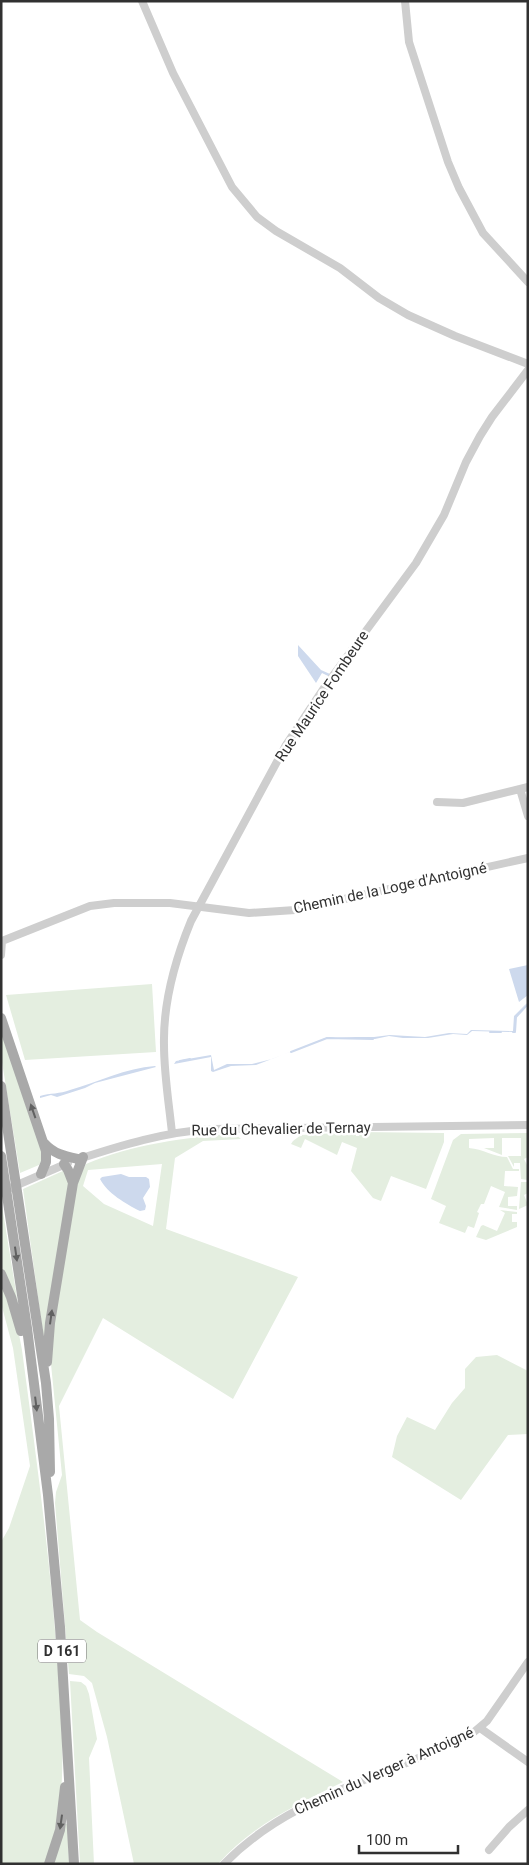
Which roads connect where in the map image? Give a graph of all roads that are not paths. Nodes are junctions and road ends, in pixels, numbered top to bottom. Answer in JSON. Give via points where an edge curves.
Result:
{"nodes":[{"id":1,"x":142,"y":1,"type":"edge"},
{"id":2,"x":405,"y":1,"type":"edge"},
{"id":3,"x":528,"y":282,"type":"edge"},
{"id":4,"x":528,"y":364,"type":"edge"},
{"id":5,"x":528,"y":370,"type":"edge"},
{"id":6,"x":524,"y":788,"type":"edge"},
{"id":7,"x":437,"y":802,"type":"dead end"},
{"id":8,"x":528,"y":816,"type":"edge"},
{"id":9,"x":528,"y":858,"type":"edge"},
{"id":10,"x":199,"y":906,"type":"junction"},
{"id":11,"x":1,"y":955,"type":"edge"},
{"id":12,"x":1,"y":1018,"type":"edge"},
{"id":13,"x":1,"y":1086,"type":"edge"},
{"id":14,"x":528,"y":1125,"type":"edge"},
{"id":15,"x":172,"y":1133,"type":"junction"},
{"id":16,"x":43,"y":1143,"type":"junction"},
{"id":17,"x":1,"y":1156,"type":"edge"},
{"id":18,"x":81,"y":1158,"type":"junction"},
{"id":19,"x":64,"y":1164,"type":"junction"},
{"id":20,"x":9,"y":1173,"type":"junction"},
{"id":21,"x":41,"y":1174,"type":"junction"},
{"id":22,"x":73,"y":1183,"type":"junction"},
{"id":23,"x":1,"y":1192,"type":"edge"},
{"id":24,"x":14,"y":1203,"type":"junction"},
{"id":25,"x":1,"y":1274,"type":"edge"},
{"id":26,"x":30,"y":1356,"type":"junction"},
{"id":27,"x":46,"y":1383,"type":"junction"},
{"id":28,"x":48,"y":1495,"type":"junction"},
{"id":29,"x":528,"y":1662,"type":"edge"},
{"id":30,"x":480,"y":1728,"type":"junction"},
{"id":31,"x":528,"y":1762,"type":"edge"},
{"id":32,"x":69,"y":1779,"type":"junction"},
{"id":33,"x":528,"y":1810,"type":"edge"},
{"id":34,"x":490,"y":1850,"type":"dead end"},
{"id":35,"x":49,"y":1864,"type":"edge"},
{"id":36,"x":74,"y":1864,"type":"edge"},
{"id":37,"x":224,"y":1864,"type":"edge"}],
"edges":[{"from":1,"to":4,"type":"street","via":[[174,73],[232,187],[257,216],[408,315]]},
{"from":2,"to":3,"type":"street","via":[[409,42],[458,188],[483,233]]},
{"from":5,"to":10,"type":"street","name":"Rue Maurice Fombeure","via":[[480,436],[444,515],[416,563],[286,745]]},
{"from":6,"to":7,"type":"street","via":[[463,803]]},
{"from":6,"to":8,"type":"street"},
{"from":9,"to":10,"type":"street","name":"Chemin de la Loge d'Antoigné","via":[[295,910],[249,913]]},
{"from":10,"to":11,"type":"street","name":"Chemin de la Loge d'Antoigné","via":[[170,902],[90,906],[2,941]]},
{"from":10,"to":15,"type":"street","name":"Rue Maurice Fombeure","via":[[183,939],[165,1022]]},
{"from":16,"to":12,"type":"main road","one_way":true},
{"from":13,"to":20,"type":"main road","number":"D 161"},
{"from":14,"to":15,"type":"street","name":"Rue du Chevalier de Ternay","via":[[234,1128]]},
{"from":15,"to":18,"type":"street","name":"Rue du Chevalier de Ternay"},
{"from":16,"to":18,"type":"main road","via":[[60,1155]]},
{"from":16,"to":21,"type":"main road","via":[[46,1162]]},
{"from":17,"to":20,"type":"main road","number":"D 161"},
{"from":18,"to":19,"type":"street","name":"Rue du Chevalier de Ternay"},
{"from":18,"to":22,"type":"main road"},
{"from":19,"to":21,"type":"street","name":"Rue du Chevalier de Ternay"},
{"from":19,"to":22,"type":"main road"},
{"from":20,"to":24,"type":"main road","number":"D 161"},
{"from":21,"to":23,"type":"street","name":"Rue du Chevalier de Ternay"},
{"from":27,"to":22,"type":"main road","one_way":true,"via":[[50,1323]]},
{"from":24,"to":26,"type":"main road","number":"D 161","one_way":true},
{"from":24,"to":27,"type":"main road","number":"D 161"},
{"from":25,"to":26,"type":"main road"},
{"from":26,"to":28,"type":"main road","number":"D 161","one_way":true},
{"from":27,"to":28,"type":"main road","number":"D 161","via":[[50,1448]]},
{"from":28,"to":32,"type":"main road","number":"D 161","via":[[62,1644]]},
{"from":29,"to":30,"type":"street","name":"Chemin du Verger à Antoigné"},
{"from":30,"to":31,"type":"street"},
{"from":30,"to":37,"type":"street","name":"Chemin du Verger à Antoigné","via":[[464,1738],[295,1810],[257,1834]]},
{"from":32,"to":35,"type":"main road","one_way":true,"via":[[64,1790],[58,1838]]},
{"from":32,"to":36,"type":"main road","number":"D 161"},
{"from":33,"to":34,"type":"street"}]}
